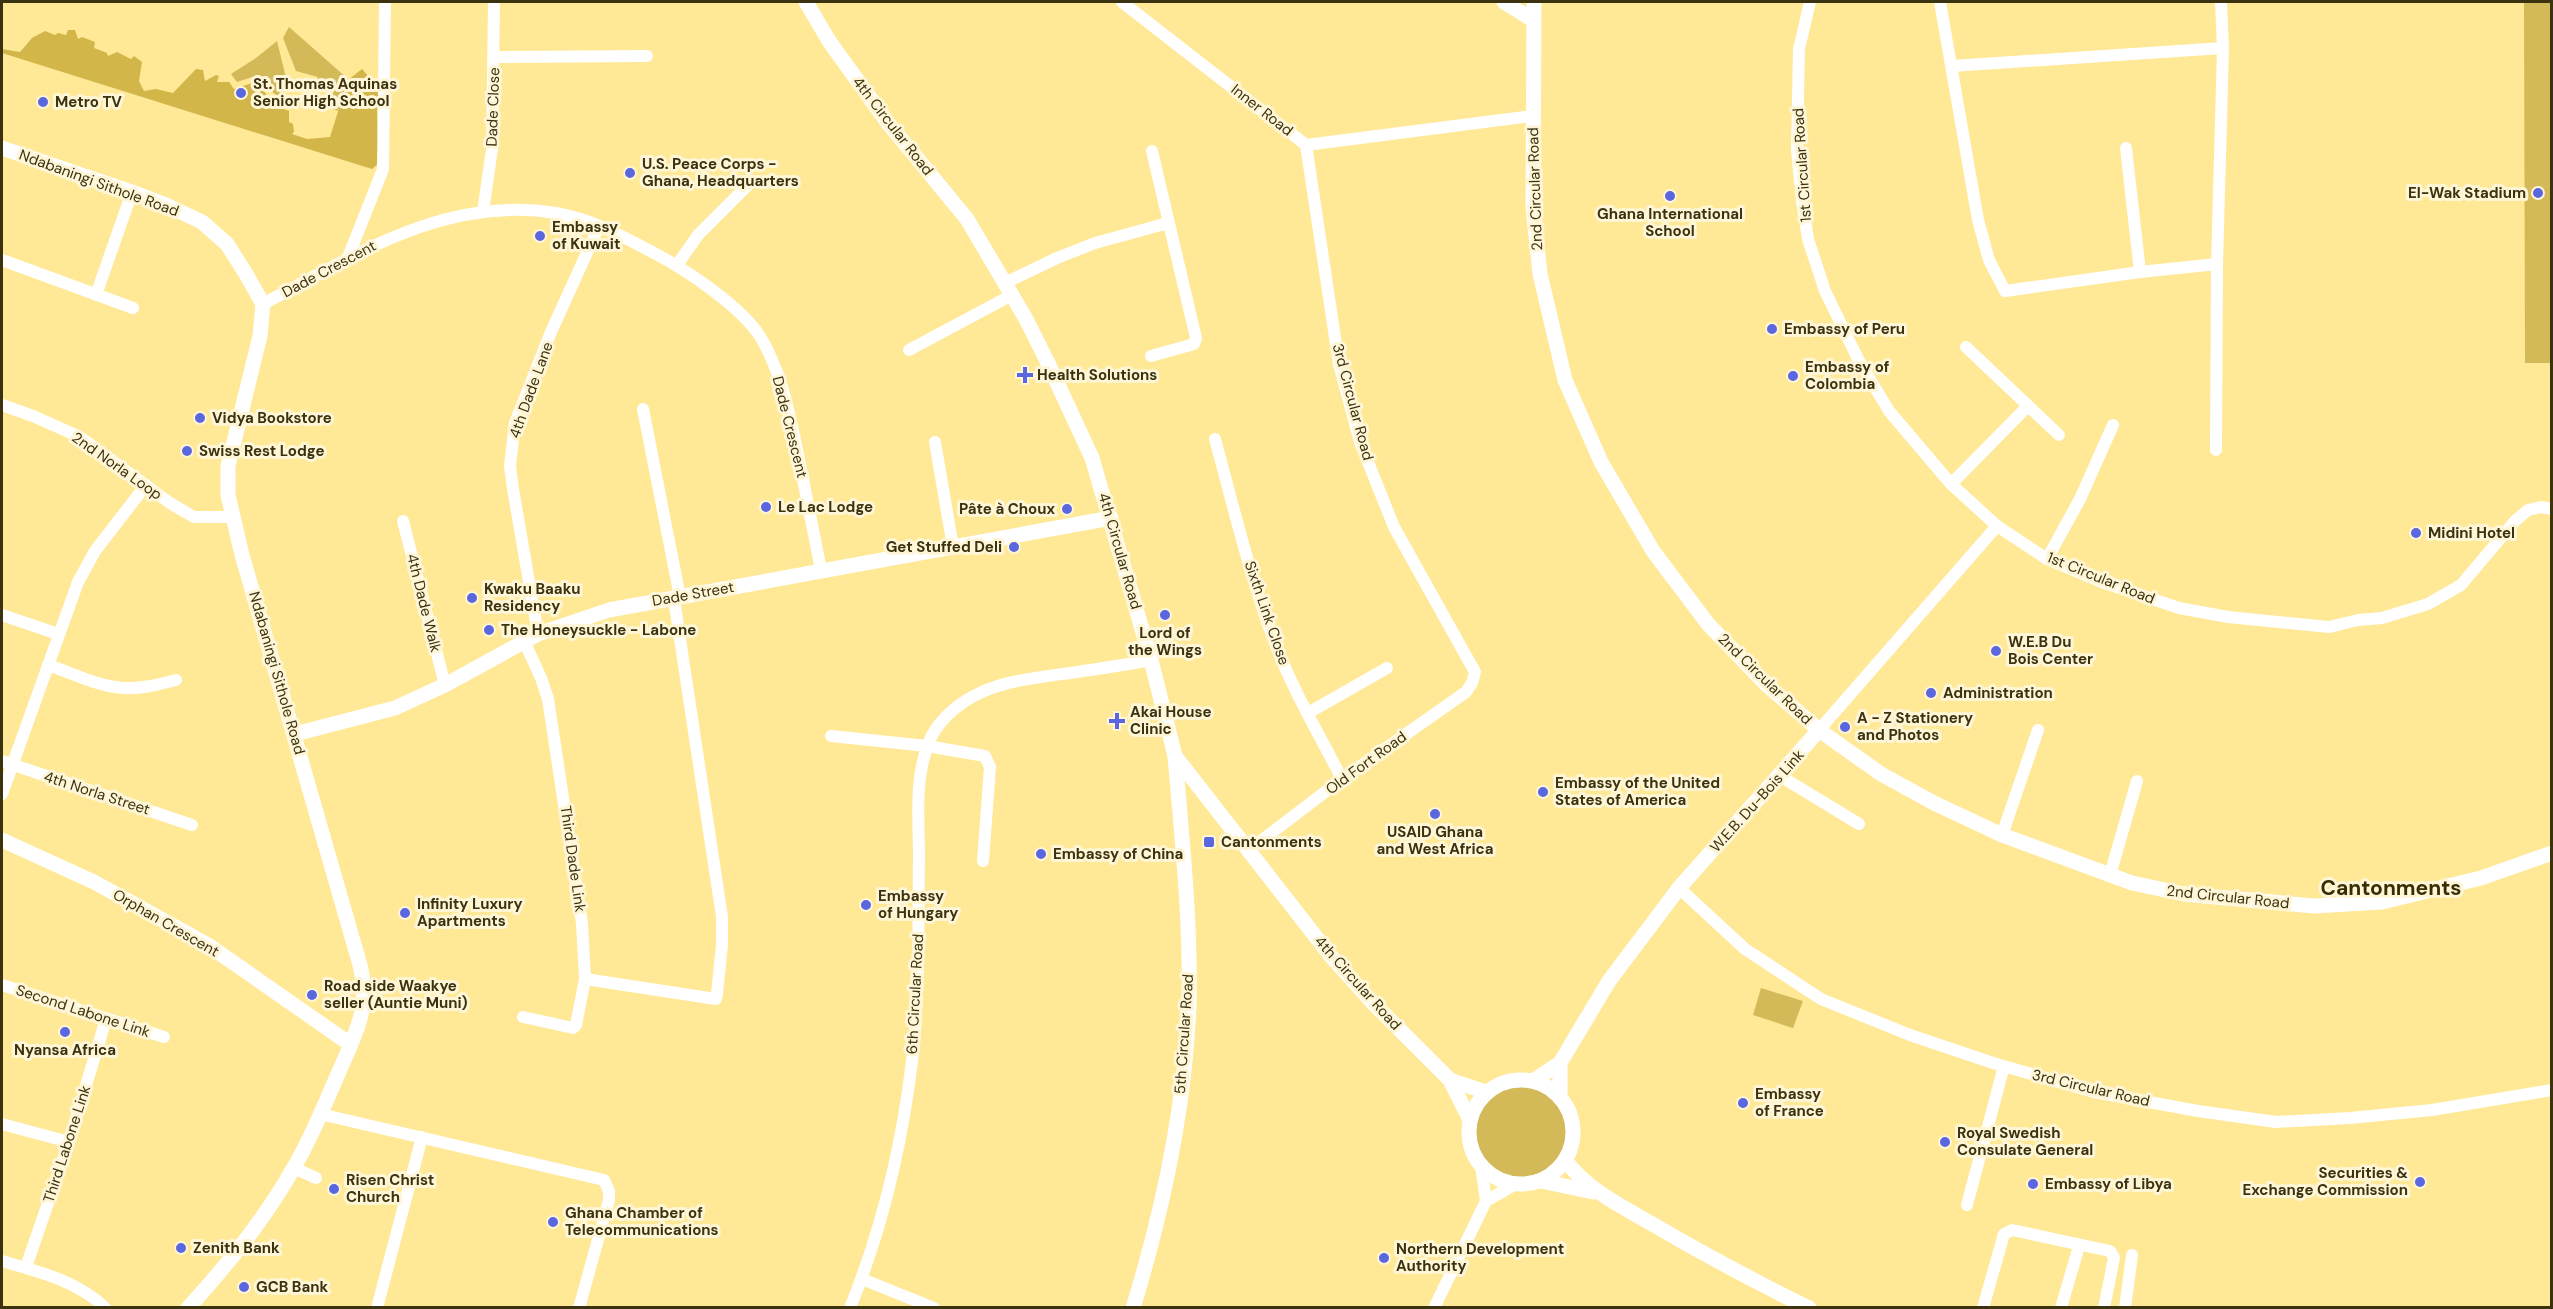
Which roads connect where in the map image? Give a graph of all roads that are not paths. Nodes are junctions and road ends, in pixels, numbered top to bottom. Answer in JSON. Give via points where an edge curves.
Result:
{"nodes":[{"id":1,"x":385,"y":2,"type":"edge"},
{"id":2,"x":494,"y":2,"type":"edge"},
{"id":3,"x":806,"y":2,"type":"edge"},
{"id":4,"x":1122,"y":2,"type":"edge"},
{"id":5,"x":1504,"y":2,"type":"edge"},
{"id":6,"x":1534,"y":2,"type":"edge"},
{"id":7,"x":1810,"y":2,"type":"edge"},
{"id":8,"x":1940,"y":2,"type":"edge"},
{"id":9,"x":2221,"y":2,"type":"edge"},
{"id":10,"x":1533,"y":20,"type":"junction"},
{"id":11,"x":2223,"y":48,"type":"junction"},
{"id":12,"x":647,"y":56,"type":"dead end"},
{"id":13,"x":494,"y":57,"type":"junction"},
{"id":14,"x":1952,"y":66,"type":"junction"},
{"id":15,"x":1532,"y":116,"type":"junction"},
{"id":16,"x":1306,"y":145,"type":"junction"},
{"id":17,"x":2,"y":148,"type":"edge"},
{"id":18,"x":2126,"y":148,"type":"dead end"},
{"id":19,"x":1152,"y":151,"type":"dead end"},
{"id":20,"x":747,"y":186,"type":"dead end"},
{"id":21,"x":132,"y":192,"type":"junction"},
{"id":22,"x":483,"y":212,"type":"junction"},
{"id":23,"x":1168,"y":223,"type":"junction"},
{"id":24,"x":599,"y":226,"type":"junction"},
{"id":25,"x":2,"y":260,"type":"edge"},
{"id":26,"x":347,"y":260,"type":"junction"},
{"id":27,"x":2217,"y":264,"type":"junction"},
{"id":28,"x":677,"y":265,"type":"junction"},
{"id":29,"x":2140,"y":272,"type":"junction"},
{"id":30,"x":1009,"y":289,"type":"junction"},
{"id":31,"x":96,"y":295,"type":"junction"},
{"id":32,"x":263,"y":304,"type":"junction"},
{"id":33,"x":133,"y":308,"type":"dead end"},
{"id":34,"x":1966,"y":347,"type":"dead end"},
{"id":35,"x":909,"y":350,"type":"dead end"},
{"id":36,"x":1150,"y":356,"type":"dead end"},
{"id":37,"x":2,"y":405,"type":"edge"},
{"id":38,"x":2027,"y":407,"type":"junction"},
{"id":39,"x":643,"y":409,"type":"dead end"},
{"id":40,"x":2113,"y":425,"type":"dead end"},
{"id":41,"x":2060,"y":435,"type":"dead end"},
{"id":42,"x":1215,"y":439,"type":"dead end"},
{"id":43,"x":935,"y":442,"type":"dead end"},
{"id":44,"x":2216,"y":450,"type":"dead end"},
{"id":45,"x":1951,"y":484,"type":"junction"},
{"id":46,"x":146,"y":485,"type":"junction"},
{"id":47,"x":2546,"y":508,"type":"edge"},
{"id":48,"x":232,"y":517,"type":"junction"},
{"id":49,"x":1111,"y":518,"type":"junction"},
{"id":50,"x":403,"y":521,"type":"dead end"},
{"id":51,"x":1997,"y":526,"type":"junction"},
{"id":52,"x":953,"y":547,"type":"junction"},
{"id":53,"x":2047,"y":559,"type":"junction"},
{"id":54,"x":821,"y":570,"type":"junction"},
{"id":55,"x":677,"y":598,"type":"junction"},
{"id":56,"x":2,"y":615,"type":"edge"},
{"id":57,"x":58,"y":634,"type":"junction"},
{"id":58,"x":531,"y":638,"type":"junction"},
{"id":59,"x":1151,"y":660,"type":"junction"},
{"id":60,"x":48,"y":665,"type":"junction"},
{"id":61,"x":1388,"y":668,"type":"dead end"},
{"id":62,"x":1475,"y":672,"type":"joint"},
{"id":63,"x":176,"y":680,"type":"dead end"},
{"id":64,"x":445,"y":685,"type":"junction"},
{"id":65,"x":1308,"y":713,"type":"junction"},
{"id":66,"x":1819,"y":730,"type":"junction"},
{"id":67,"x":2038,"y":730,"type":"dead end"},
{"id":68,"x":295,"y":734,"type":"junction"},
{"id":69,"x":831,"y":736,"type":"dead end"},
{"id":70,"x":927,"y":746,"type":"junction"},
{"id":71,"x":1175,"y":756,"type":"junction"},
{"id":72,"x":7,"y":764,"type":"edge"},
{"id":73,"x":1780,"y":776,"type":"junction"},
{"id":74,"x":1342,"y":778,"type":"junction"},
{"id":75,"x":2137,"y":781,"type":"dead end"},
{"id":76,"x":2,"y":794,"type":"edge"},
{"id":77,"x":1858,"y":824,"type":"dead end"},
{"id":78,"x":192,"y":825,"type":"dead end"},
{"id":79,"x":2002,"y":835,"type":"junction"},
{"id":80,"x":2,"y":840,"type":"edge"},
{"id":81,"x":1249,"y":850,"type":"junction"},
{"id":82,"x":2552,"y":853,"type":"edge"},
{"id":83,"x":982,"y":861,"type":"dead end"},
{"id":84,"x":2110,"y":875,"type":"junction"},
{"id":85,"x":1679,"y":888,"type":"junction"},
{"id":86,"x":585,"y":979,"type":"junction"},
{"id":87,"x":2,"y":985,"type":"edge"},
{"id":88,"x":523,"y":1017,"type":"dead end"},
{"id":89,"x":106,"y":1019,"type":"junction"},
{"id":90,"x":164,"y":1037,"type":"dead end"},
{"id":91,"x":350,"y":1044,"type":"junction"},
{"id":92,"x":1560,"y":1063,"type":"junction"},
{"id":93,"x":2004,"y":1066,"type":"junction"},
{"id":94,"x":1450,"y":1080,"type":"junction"},
{"id":95,"x":1533,"y":1081,"type":"junction"},
{"id":96,"x":2552,"y":1090,"type":"edge"},
{"id":97,"x":1486,"y":1092,"type":"junction"},
{"id":98,"x":1560,"y":1098,"type":"junction"},
{"id":99,"x":320,"y":1114,"type":"junction"},
{"id":100,"x":1470,"y":1120,"type":"junction"},
{"id":101,"x":2,"y":1124,"type":"edge"},
{"id":102,"x":422,"y":1137,"type":"junction"},
{"id":103,"x":69,"y":1142,"type":"junction"},
{"id":104,"x":1565,"y":1160,"type":"junction"},
{"id":105,"x":1481,"y":1166,"type":"junction"},
{"id":106,"x":294,"y":1168,"type":"junction"},
{"id":107,"x":316,"y":1178,"type":"dead end"},
{"id":108,"x":1541,"y":1181,"type":"junction"},
{"id":109,"x":1514,"y":1185,"type":"junction"},
{"id":110,"x":1602,"y":1195,"type":"junction"},
{"id":111,"x":1486,"y":1201,"type":"junction"},
{"id":112,"x":1967,"y":1205,"type":"dead end"},
{"id":113,"x":2079,"y":1246,"type":"junction"},
{"id":114,"x":2132,"y":1255,"type":"dead end"},
{"id":115,"x":2,"y":1261,"type":"edge"},
{"id":116,"x":26,"y":1268,"type":"junction"},
{"id":117,"x":862,"y":1279,"type":"junction"},
{"id":118,"x":105,"y":1308,"type":"edge"},
{"id":119,"x":188,"y":1308,"type":"edge"},
{"id":120,"x":377,"y":1308,"type":"edge"},
{"id":121,"x":579,"y":1308,"type":"edge"},
{"id":122,"x":850,"y":1308,"type":"edge"},
{"id":123,"x":934,"y":1308,"type":"edge"},
{"id":124,"x":1132,"y":1308,"type":"edge"},
{"id":125,"x":1434,"y":1308,"type":"edge"},
{"id":126,"x":1809,"y":1308,"type":"edge"},
{"id":127,"x":1983,"y":1308,"type":"edge"},
{"id":128,"x":2061,"y":1308,"type":"edge"},
{"id":129,"x":2104,"y":1308,"type":"edge"},
{"id":130,"x":2125,"y":1308,"type":"edge"}],
"edges":[{"from":1,"to":26,"type":"street","via":[[383,169]]},
{"from":2,"to":13,"type":"street","name":"Dade Close"},
{"from":3,"to":30,"type":"street","name":"4th Circular Road","via":[[888,123],[967,219]]},
{"from":4,"to":16,"type":"street","name":"Inner Road"},
{"from":5,"to":10,"type":"street"},
{"from":6,"to":10,"type":"street","name":"2nd Circular Road"},
{"from":7,"to":45,"type":"street","name":"1st Circular Road","via":[[1798,49],[1797,85],[1797,150],[1808,239],[1825,291],[1859,361],[1889,411]]},
{"from":8,"to":14,"type":"street"},
{"from":9,"to":11,"type":"street"},
{"from":10,"to":15,"type":"street","name":"2nd Circular Road"},
{"from":11,"to":14,"type":"street"},
{"from":11,"to":27,"type":"street"},
{"from":12,"to":13,"type":"street"},
{"from":13,"to":22,"type":"street","name":"Dade Close","via":[[492,149]]},
{"from":14,"to":29,"type":"street","via":[[1978,220],[1989,260],[2005,291]]},
{"from":15,"to":16,"type":"street","name":"Inner Road"},
{"from":15,"to":66,"type":"street","name":"2nd Circular Road","via":[[1533,207],[1540,274],[1565,380],[1601,462],[1653,551],[1708,624],[1767,685]]},
{"from":16,"to":62,"type":"street","name":"3rd Circular Road","via":[[1339,364],[1360,442],[1394,527]]},
{"from":17,"to":21,"type":"street","name":"Ndabaningi Sithole Road"},
{"from":18,"to":29,"type":"street"},
{"from":19,"to":23,"type":"street"},
{"from":20,"to":28,"type":"street","via":[[698,235]]},
{"from":21,"to":31,"type":"street"},
{"from":21,"to":32,"type":"street","name":"Ndabaningi Sithole Road","via":[[202,222],[227,244]]},
{"from":22,"to":24,"type":"street","name":"Dade Crescent","via":[[556,213]]},
{"from":22,"to":26,"type":"street","name":"Dade Crescent","via":[[418,226],[388,237]]},
{"from":23,"to":30,"type":"street","via":[[1057,258]]},
{"from":23,"to":36,"type":"street","via":[[1196,338],[1194,344]]},
{"from":24,"to":28,"type":"street","name":"Dade Crescent"},
{"from":24,"to":58,"type":"street","name":"4th Dade Lane","via":[[551,332],[511,441],[510,466]]},
{"from":25,"to":31,"type":"street"},
{"from":26,"to":32,"type":"street","name":"Dade Crescent"},
{"from":27,"to":29,"type":"street"},
{"from":27,"to":44,"type":"street"},
{"from":28,"to":54,"type":"street","name":"Dade Crescent","via":[[738,311],[761,337],[779,375]]},
{"from":30,"to":35,"type":"street"},
{"from":30,"to":49,"type":"street","name":"4th Circular Road","via":[[1092,458]]},
{"from":31,"to":33,"type":"street"},
{"from":32,"to":48,"type":"street","name":"Ndabaningi Sithole Road","via":[[260,336],[228,466]]},
{"from":34,"to":38,"type":"street"},
{"from":37,"to":46,"type":"street","name":"2nd Norla Loop","via":[[80,437]]},
{"from":38,"to":41,"type":"street"},
{"from":38,"to":45,"type":"street"},
{"from":39,"to":55,"type":"street"},
{"from":40,"to":53,"type":"street","via":[[2080,499]]},
{"from":42,"to":65,"type":"street","name":"Sixth Link Close","via":[[1273,638]]},
{"from":43,"to":52,"type":"street"},
{"from":45,"to":51,"type":"street","name":"1st Circular Road"},
{"from":46,"to":48,"type":"street","name":"2nd Norla Loop","via":[[194,517]]},
{"from":46,"to":57,"type":"street","via":[[94,551]]},
{"from":47,"to":53,"type":"street","name":"1st Circular Road","via":[[2528,510],[2515,521],[2462,585],[2434,600],[2382,618],[2329,627],[2179,608]]},
{"from":48,"to":68,"type":"street","name":"Ndabaningi Sithole Road"},
{"from":49,"to":52,"type":"street","name":"Dade Street"},
{"from":49,"to":59,"type":"street","name":"4th Circular Road"},
{"from":50,"to":64,"type":"street","name":"4th Dade Walk"},
{"from":51,"to":53,"type":"street","name":"1st Circular Road"},
{"from":51,"to":66,"type":"street","name":"W.E.B. Du-Bois Link"},
{"from":52,"to":54,"type":"street","name":"Dade Street"},
{"from":54,"to":55,"type":"street","name":"Dade Street"},
{"from":55,"to":58,"type":"street","name":"Dade Street","via":[[609,610]]},
{"from":55,"to":86,"type":"street","via":[[722,917],[716,999]]},
{"from":56,"to":57,"type":"street"},
{"from":57,"to":60,"type":"street"},
{"from":58,"to":64,"type":"street","name":"Dade Street"},
{"from":58,"to":86,"type":"street","name":"Third Dade Link","via":[[552,722],[582,923]]},
{"from":59,"to":70,"type":"street","name":"6th Circular Road","via":[[996,686],[959,705],[941,722]]},
{"from":59,"to":71,"type":"street","name":"4th Circular Road"},
{"from":60,"to":63,"type":"street","via":[[124,688]]},
{"from":60,"to":72,"type":"street"},
{"from":61,"to":65,"type":"street"},
{"from":62,"to":74,"type":"street","name":"Old Fort Road","via":[[1466,692]]},
{"from":64,"to":68,"type":"street","name":"Dade Street","via":[[395,708]]},
{"from":65,"to":74,"type":"street","name":"Sixth Link Close"},
{"from":66,"to":73,"type":"street","name":"W.E.B. Du-Bois Link"},
{"from":66,"to":79,"type":"street","name":"2nd Circular Road","via":[[1881,774]]},
{"from":67,"to":79,"type":"street"},
{"from":68,"to":91,"type":"street","name":"Ndabaningi Sithole Road","via":[[365,986],[364,1009]]},
{"from":69,"to":70,"type":"street"},
{"from":70,"to":83,"type":"street","via":[[985,756],[990,767]]},
{"from":70,"to":117,"type":"street","name":"6th Circular Road","via":[[919,790],[918,945],[912,1058],[900,1141]]},
{"from":71,"to":81,"type":"street","name":"4th Circular Road"},
{"from":71,"to":124,"type":"street","name":"5th Circular Road","via":[[1186,897],[1187,1035],[1169,1167],[1149,1256]]},
{"from":72,"to":76,"type":"street"},
{"from":72,"to":78,"type":"street","name":"4th Norla Street"},
{"from":73,"to":77,"type":"street"},
{"from":73,"to":85,"type":"street","name":"W.E.B. Du-Bois Link"},
{"from":74,"to":81,"type":"street","name":"Old Fort Road"},
{"from":75,"to":84,"type":"street"},
{"from":79,"to":84,"type":"street","name":"2nd Circular Road"},
{"from":80,"to":91,"type":"street","name":"Orphan Crescent","via":[[94,882],[208,945]]},
{"from":81,"to":94,"type":"street","name":"4th Circular Road","via":[[1330,955]]},
{"from":82,"to":84,"type":"street","name":"2nd Circular Road","via":[[2441,890],[2382,902],[2314,906],[2184,894]]},
{"from":85,"to":92,"type":"street","name":"W.E.B. Du-Bois Link","via":[[1609,981]]},
{"from":85,"to":93,"type":"street","name":"3rd Circular Road","via":[[1745,949],[1821,999],[1910,1035]]},
{"from":86,"to":88,"type":"street","name":"Third Dade Link","via":[[573,1028]]},
{"from":87,"to":89,"type":"street","name":"Second Labone Link"},
{"from":89,"to":90,"type":"street","name":"Second Labone Link"},
{"from":89,"to":103,"type":"street","name":"Third Labone Link"},
{"from":91,"to":99,"type":"street","name":"Ndabaningi Sithole Road"},
{"from":92,"to":95,"type":"street","name":"W.E.B. Du-Bois Link"},
{"from":92,"to":98,"type":"street"},
{"from":93,"to":96,"type":"street","name":"3rd Circular Road","via":[[2094,1092],[2276,1122],[2432,1110]]},
{"from":93,"to":112,"type":"street"},
{"from":94,"to":97,"type":"street","name":"4th Circular Road"},
{"from":94,"to":100,"type":"street","name":"4th Circular Road"},
{"from":95,"to":97,"type":"street","via":[[1516,1080]]},
{"from":95,"to":98,"type":"street"},
{"from":97,"to":100,"type":"street"},
{"from":98,"to":104,"type":"street","via":[[1573,1128]]},
{"from":99,"to":102,"type":"street"},
{"from":99,"to":106,"type":"street","name":"Ndabaningi Sithole Road"},
{"from":100,"to":105,"type":"street","via":[[1472,1152]]},
{"from":101,"to":103,"type":"street"},
{"from":102,"to":120,"type":"street"},
{"from":102,"to":121,"type":"street","via":[[598,1177],[607,1185],[609,1200]]},
{"from":103,"to":116,"type":"street","name":"Third Labone Link"},
{"from":104,"to":108,"type":"street"},
{"from":104,"to":110,"type":"street"},
{"from":105,"to":109,"type":"street","via":[[1496,1179]]},
{"from":105,"to":111,"type":"street"},
{"from":106,"to":107,"type":"street"},
{"from":106,"to":119,"type":"street","name":"Ndabaningi Sithole Road","via":[[259,1223]]},
{"from":108,"to":109,"type":"street"},
{"from":108,"to":110,"type":"street"},
{"from":109,"to":111,"type":"street"},
{"from":110,"to":126,"type":"street","via":[[1720,1264]]},
{"from":111,"to":125,"type":"street"},
{"from":113,"to":127,"type":"street","via":[[2008,1231]]},
{"from":113,"to":128,"type":"street"},
{"from":113,"to":129,"type":"street","via":[[2113,1254]]},
{"from":114,"to":130,"type":"street"},
{"from":115,"to":116,"type":"street"},
{"from":116,"to":118,"type":"street","via":[[68,1284]]},
{"from":117,"to":122,"type":"street","name":"6th Circular Road"},
{"from":117,"to":123,"type":"street"}]}
